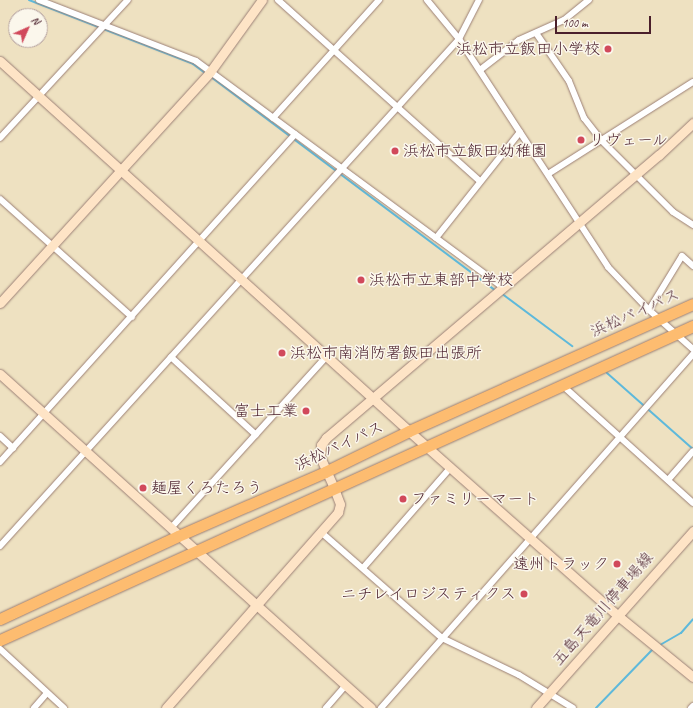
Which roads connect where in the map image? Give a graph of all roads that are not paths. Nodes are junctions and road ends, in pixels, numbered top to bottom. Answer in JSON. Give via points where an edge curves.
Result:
{"nodes":[{"id":1,"x":38,"y":0,"type":"edge"},
{"id":2,"x":128,"y":0,"type":"edge"},
{"id":3,"x":262,"y":0,"type":"edge"},
{"id":4,"x":278,"y":0,"type":"edge"},
{"id":5,"x":379,"y":0,"type":"edge"},
{"id":6,"x":427,"y":0,"type":"edge"},
{"id":7,"x":479,"y":0,"type":"edge"},
{"id":8,"x":589,"y":0,"type":"edge"},
{"id":9,"x":103,"y":25,"type":"junction"},
{"id":10,"x":536,"y":33,"type":"junction"},
{"id":11,"x":459,"y":40,"type":"junction"},
{"id":12,"x":333,"y":50,"type":"junction"},
{"id":13,"x":0,"y":61,"type":"edge"},
{"id":14,"x":480,"y":70,"type":"junction"},
{"id":15,"x":210,"y":72,"type":"junction"},
{"id":16,"x":693,"y":82,"type":"edge"},
{"id":17,"x":38,"y":96,"type":"junction"},
{"id":18,"x":398,"y":107,"type":"junction"},
{"id":19,"x":272,"y":118,"type":"junction"},
{"id":20,"x":693,"y":123,"type":"edge"},
{"id":21,"x":520,"y":132,"type":"junction"},
{"id":22,"x":295,"y":134,"type":"junction"},
{"id":23,"x":0,"y":138,"type":"edge"},
{"id":24,"x":602,"y":141,"type":"junction"},
{"id":25,"x":341,"y":168,"type":"junction"},
{"id":26,"x":121,"y":170,"type":"junction"},
{"id":27,"x":548,"y":174,"type":"junction"},
{"id":28,"x":635,"y":175,"type":"junction"},
{"id":29,"x":480,"y":182,"type":"junction"},
{"id":30,"x":0,"y":199,"type":"edge"},
{"id":31,"x":579,"y":223,"type":"junction"},
{"id":32,"x":693,"y":225,"type":"edge"},
{"id":33,"x":436,"y":238,"type":"junction"},
{"id":34,"x":200,"y":242,"type":"junction"},
{"id":35,"x":52,"y":246,"type":"junction"},
{"id":36,"x":693,"y":266,"type":"edge"},
{"id":37,"x":241,"y":279,"type":"junction"},
{"id":38,"x":503,"y":287,"type":"junction"},
{"id":39,"x":0,"y":303,"type":"edge"},
{"id":40,"x":693,"y":304,"type":"edge"},
{"id":41,"x":649,"y":310,"type":"junction"},
{"id":42,"x":132,"y":317,"type":"junction"},
{"id":43,"x":660,"y":319,"type":"junction"},
{"id":44,"x":693,"y":326,"type":"edge"},
{"id":45,"x":676,"y":334,"type":"junction"},
{"id":46,"x":693,"y":349,"type":"edge"},
{"id":47,"x":693,"y":354,"type":"edge"},
{"id":48,"x":327,"y":356,"type":"junction"},
{"id":49,"x":171,"y":357,"type":"junction"},
{"id":50,"x":0,"y":374,"type":"edge"},
{"id":51,"x":562,"y":385,"type":"junction"},
{"id":52,"x":372,"y":398,"type":"junction"},
{"id":53,"x":45,"y":414,"type":"junction"},
{"id":54,"x":409,"y":431,"type":"junction"},
{"id":55,"x":256,"y":435,"type":"junction"},
{"id":56,"x":0,"y":436,"type":"edge"},
{"id":57,"x":619,"y":437,"type":"junction"},
{"id":58,"x":428,"y":446,"type":"junction"},
{"id":59,"x":13,"y":448,"type":"junction"},
{"id":60,"x":86,"y":451,"type":"junction"},
{"id":61,"x":693,"y":451,"type":"edge"},
{"id":62,"x":0,"y":462,"type":"edge"},
{"id":63,"x":451,"y":467,"type":"junction"},
{"id":64,"x":325,"y":472,"type":"junction"},
{"id":65,"x":668,"y":480,"type":"junction"},
{"id":66,"x":334,"y":488,"type":"junction"},
{"id":67,"x":693,"y":503,"type":"edge"},
{"id":68,"x":693,"y":531,"type":"edge"},
{"id":69,"x":174,"y":532,"type":"junction"},
{"id":70,"x":322,"y":532,"type":"junction"},
{"id":71,"x":530,"y":538,"type":"junction"},
{"id":72,"x":0,"y":546,"type":"edge"},
{"id":73,"x":196,"y":551,"type":"junction"},
{"id":74,"x":363,"y":568,"type":"junction"},
{"id":75,"x":256,"y":605,"type":"junction"},
{"id":76,"x":617,"y":615,"type":"junction"},
{"id":77,"x":0,"y":619,"type":"edge"},
{"id":78,"x":442,"y":638,"type":"junction"},
{"id":79,"x":0,"y":640,"type":"edge"},
{"id":80,"x":0,"y":649,"type":"edge"},
{"id":81,"x":693,"y":677,"type":"edge"},
{"id":82,"x":346,"y":685,"type":"junction"},
{"id":83,"x":47,"y":693,"type":"junction"},
{"id":84,"x":550,"y":693,"type":"junction"},
{"id":85,"x":34,"y":708,"type":"edge"},
{"id":86,"x":64,"y":708,"type":"edge"},
{"id":87,"x":166,"y":708,"type":"edge"},
{"id":88,"x":326,"y":708,"type":"edge"},
{"id":89,"x":371,"y":708,"type":"edge"},
{"id":90,"x":381,"y":708,"type":"edge"},
{"id":91,"x":536,"y":708,"type":"edge"},
{"id":92,"x":573,"y":708,"type":"edge"}],
"edges":[{"from":1,"to":9,"type":"street"},
{"from":2,"to":9,"type":"street"},
{"from":3,"to":15,"type":"street"},
{"from":4,"to":12,"type":"street"},
{"from":5,"to":12,"type":"street"},
{"from":6,"to":11,"type":"street"},
{"from":7,"to":11,"type":"street"},
{"from":8,"to":10,"type":"street","via":[[564,20]]},
{"from":9,"to":15,"type":"street","via":[[196,61]]},
{"from":9,"to":17,"type":"street"},
{"from":10,"to":14,"type":"street","via":[[519,40]]},
{"from":10,"to":24,"type":"street","via":[[569,81],[584,118]]},
{"from":11,"to":14,"type":"street"},
{"from":11,"to":18,"type":"street"},
{"from":12,"to":18,"type":"street"},
{"from":12,"to":19,"type":"street"},
{"from":13,"to":17,"type":"street"},
{"from":14,"to":21,"type":"street"},
{"from":15,"to":19,"type":"street"},
{"from":15,"to":26,"type":"street"},
{"from":16,"to":24,"type":"street"},
{"from":17,"to":23,"type":"street"},
{"from":17,"to":26,"type":"street"},
{"from":18,"to":25,"type":"street"},
{"from":18,"to":29,"type":"street"},
{"from":19,"to":22,"type":"street"},
{"from":20,"to":28,"type":"street"},
{"from":21,"to":27,"type":"street"},
{"from":21,"to":29,"type":"street"},
{"from":22,"to":25,"type":"street"},
{"from":22,"to":34,"type":"street"},
{"from":24,"to":27,"type":"street"},
{"from":24,"to":28,"type":"street"},
{"from":25,"to":33,"type":"street"},
{"from":25,"to":37,"type":"street"},
{"from":26,"to":34,"type":"street"},
{"from":26,"to":35,"type":"street"},
{"from":27,"to":31,"type":"street"},
{"from":28,"to":31,"type":"street"},
{"from":28,"to":32,"type":"street","via":[[673,212]]},
{"from":29,"to":33,"type":"street"},
{"from":30,"to":35,"type":"street"},
{"from":31,"to":38,"type":"street"},
{"from":31,"to":41,"type":"street","via":[[608,267]]},
{"from":33,"to":38,"type":"street"},
{"from":34,"to":37,"type":"street"},
{"from":34,"to":42,"type":"street"},
{"from":35,"to":39,"type":"street"},
{"from":35,"to":42,"type":"street"},
{"from":36,"to":41,"type":"street","via":[[682,256]]},
{"from":37,"to":48,"type":"street"},
{"from":37,"to":49,"type":"street"},
{"from":38,"to":52,"type":"street"},
{"from":40,"to":43,"type":"highway","name":"浜松バイパス"},
{"from":41,"to":43,"type":"street"},
{"from":42,"to":53,"type":"street"},
{"from":43,"to":45,"type":"street"},
{"from":43,"to":54,"type":"highway","name":"浜松バイパス"},
{"from":44,"to":45,"type":"highway"},
{"from":45,"to":46,"type":"street"},
{"from":45,"to":51,"type":"highway"},
{"from":47,"to":57,"type":"street"},
{"from":48,"to":52,"type":"street"},
{"from":48,"to":55,"type":"street"},
{"from":49,"to":55,"type":"street"},
{"from":49,"to":60,"type":"street"},
{"from":50,"to":53,"type":"street"},
{"from":51,"to":57,"type":"street"},
{"from":51,"to":58,"type":"highway"},
{"from":52,"to":54,"type":"street"},
{"from":52,"to":64,"type":"street","via":[[321,445],[320,457]]},
{"from":53,"to":59,"type":"street"},
{"from":53,"to":60,"type":"street"},
{"from":54,"to":58,"type":"street"},
{"from":54,"to":64,"type":"highway","name":"浜松バイパス"},
{"from":55,"to":69,"type":"street"},
{"from":56,"to":59,"type":"street"},
{"from":57,"to":65,"type":"street"},
{"from":57,"to":71,"type":"street"},
{"from":58,"to":63,"type":"street"},
{"from":58,"to":66,"type":"highway"},
{"from":59,"to":62,"type":"street"},
{"from":60,"to":69,"type":"street"},
{"from":60,"to":72,"type":"street"},
{"from":61,"to":65,"type":"street"},
{"from":63,"to":71,"type":"street"},
{"from":63,"to":74,"type":"street"},
{"from":64,"to":66,"type":"street"},
{"from":64,"to":69,"type":"highway","name":"浜松バイパス"},
{"from":65,"to":67,"type":"street"},
{"from":66,"to":70,"type":"street","via":[[340,504],[338,512]]},
{"from":66,"to":73,"type":"highway"},
{"from":68,"to":76,"type":"street","name":"五島天竜川停車場線"},
{"from":69,"to":73,"type":"street"},
{"from":69,"to":77,"type":"highway","name":"浜松バイパス"},
{"from":70,"to":74,"type":"street"},
{"from":70,"to":75,"type":"street"},
{"from":71,"to":76,"type":"street"},
{"from":71,"to":78,"type":"street"},
{"from":73,"to":75,"type":"street"},
{"from":73,"to":79,"type":"highway"},
{"from":74,"to":78,"type":"street"},
{"from":75,"to":82,"type":"street"},
{"from":75,"to":87,"type":"street"},
{"from":76,"to":81,"type":"street"},
{"from":76,"to":84,"type":"street","name":"五島天竜川停車場線"},
{"from":78,"to":84,"type":"street"},
{"from":78,"to":90,"type":"street"},
{"from":80,"to":83,"type":"street"},
{"from":82,"to":88,"type":"street"},
{"from":82,"to":89,"type":"street"},
{"from":83,"to":85,"type":"street"},
{"from":83,"to":86,"type":"street"},
{"from":84,"to":91,"type":"street","name":"五島天竜川停車場線"},
{"from":84,"to":92,"type":"street"}]}
